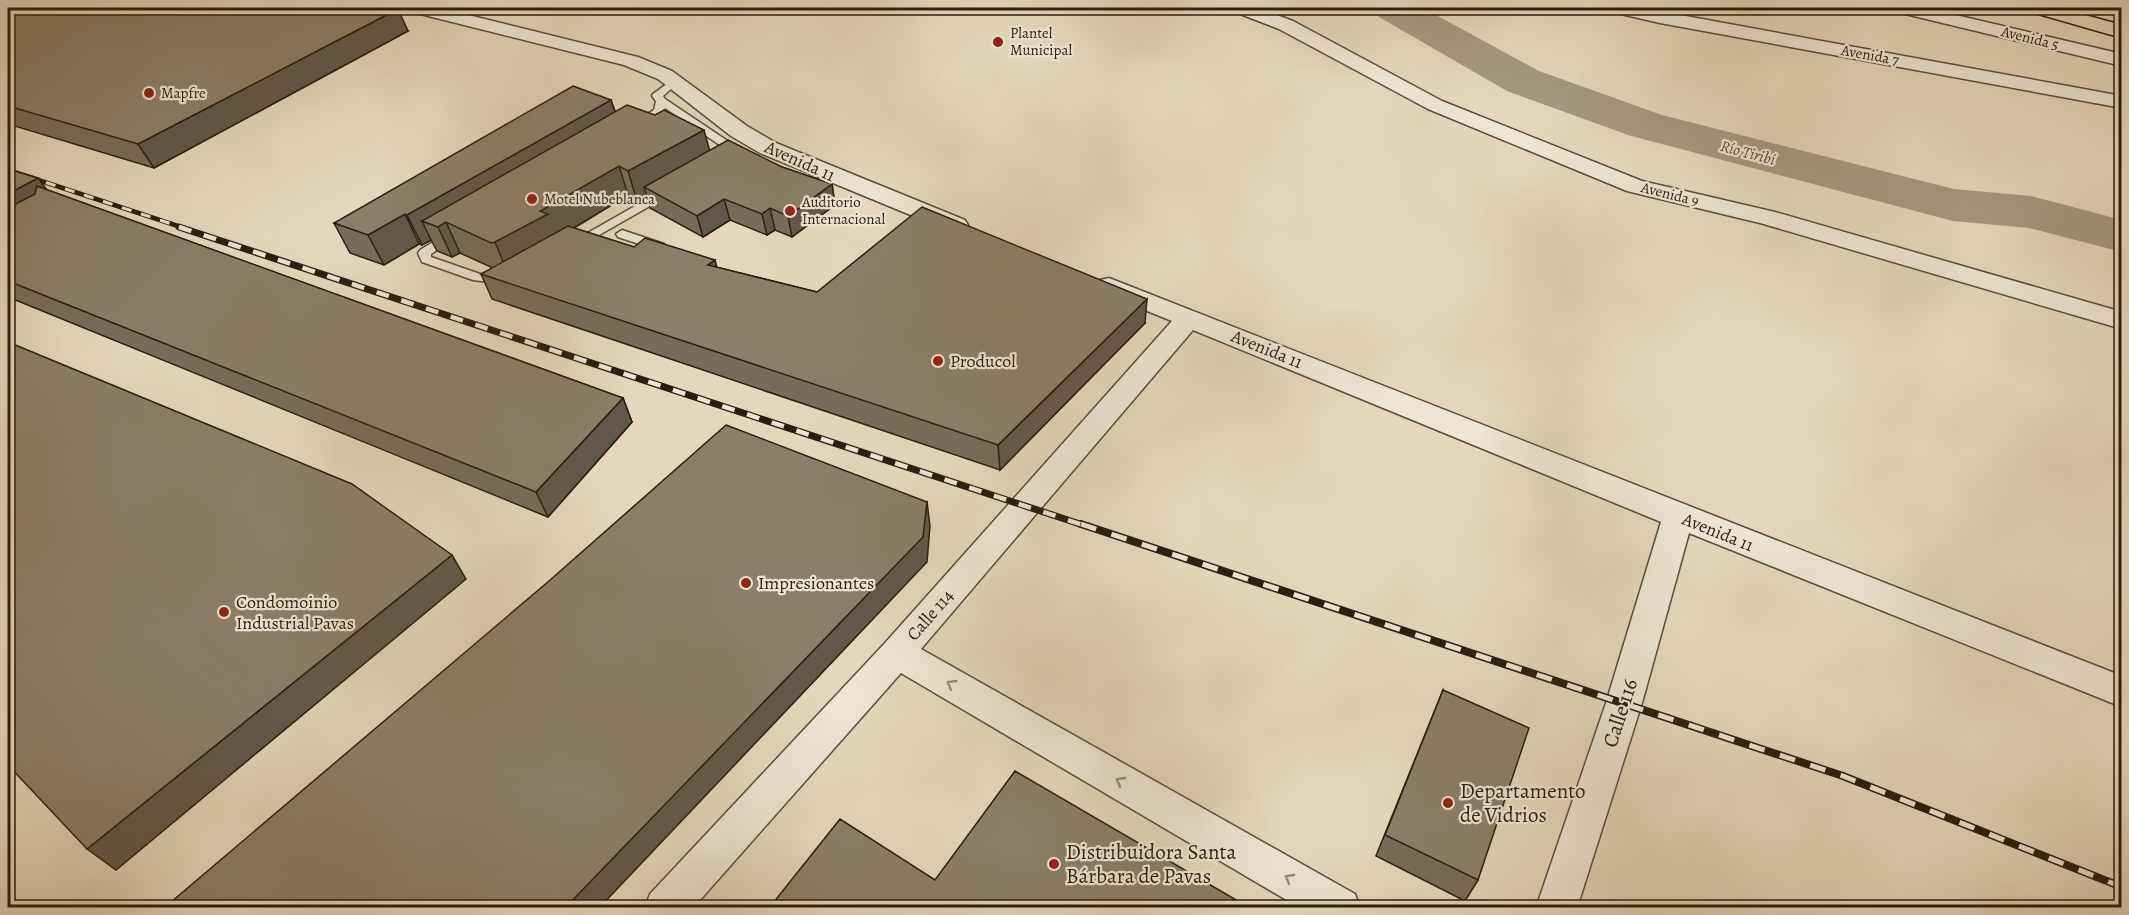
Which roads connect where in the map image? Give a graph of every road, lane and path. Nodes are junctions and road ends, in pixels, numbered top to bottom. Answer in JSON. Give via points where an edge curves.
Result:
{"nodes":[{"id":1,"x":419,"y":8,"type":"edge"},
{"id":2,"x":1242,"y":8,"type":"edge"},
{"id":3,"x":1619,"y":8,"type":"edge"},
{"id":4,"x":1904,"y":8,"type":"edge"},
{"id":5,"x":2032,"y":8,"type":"edge"},
{"id":6,"x":2038,"y":8,"type":"edge"},
{"id":7,"x":2071,"y":18,"type":"junction"},
{"id":8,"x":2121,"y":32,"type":"edge"},
{"id":9,"x":2121,"y":60,"type":"edge"},
{"id":10,"x":668,"y":91,"type":"junction"},
{"id":11,"x":2121,"y":102,"type":"edge"},
{"id":12,"x":624,"y":133,"type":"edge"},
{"id":13,"x":676,"y":187,"type":"edge"},
{"id":14,"x":466,"y":226,"type":"edge"},
{"id":15,"x":622,"y":234,"type":"dead end"},
{"id":16,"x":978,"y":234,"type":"edge"},
{"id":17,"x":566,"y":248,"type":"edge"},
{"id":18,"x":676,"y":253,"type":"edge"},
{"id":19,"x":512,"y":278,"type":"edge"},
{"id":20,"x":1089,"y":278,"type":"edge"},
{"id":21,"x":1189,"y":318,"type":"junction"},
{"id":22,"x":2121,"y":321,"type":"edge"},
{"id":23,"x":1678,"y":516,"type":"junction"},
{"id":24,"x":897,"y":653,"type":"junction"},
{"id":25,"x":2121,"y":692,"type":"edge"},
{"id":26,"x":665,"y":908,"type":"edge"},
{"id":27,"x":1340,"y":908,"type":"edge"},
{"id":28,"x":1556,"y":908,"type":"edge"}],
"edges":[{"from":1,"to":10,"type":"street","name":"Avenida 11","via":[[631,61]]},
{"from":2,"to":22,"type":"street","name":"Avenida 9","via":[[1286,25],[1436,105],[1635,186],[1767,217]]},
{"from":3,"to":11,"type":"street","name":"Avenida 7"},
{"from":4,"to":9,"type":"street","name":"Avenida 5"},
{"from":5,"to":7,"type":"highway"},
{"from":6,"to":7,"type":"highway"},
{"from":7,"to":8,"type":"highway"},
{"from":10,"to":12,"type":"lane","via":[[655,115]]},
{"from":10,"to":16,"type":"street","name":"Avenida 11","via":[[717,115],[740,150],[803,164],[929,219]]},
{"from":13,"to":17,"type":"lane"},
{"from":14,"to":19,"type":"lane","via":[[428,249],[424,253],[426,259],[494,280]]},
{"from":15,"to":18,"type":"lane"},
{"from":20,"to":21,"type":"street","name":"Avenida 11"},
{"from":21,"to":23,"type":"street","name":"Avenida 11"},
{"from":21,"to":24,"type":"street","name":"Calle 114"},
{"from":23,"to":25,"type":"street","name":"Avenida 11"},
{"from":23,"to":28,"type":"street","name":"Calle 116","via":[[1624,703]]},
{"from":24,"to":26,"type":"street","name":"Calle 114"},
{"from":27,"to":24,"type":"street","one_way":true}]}
